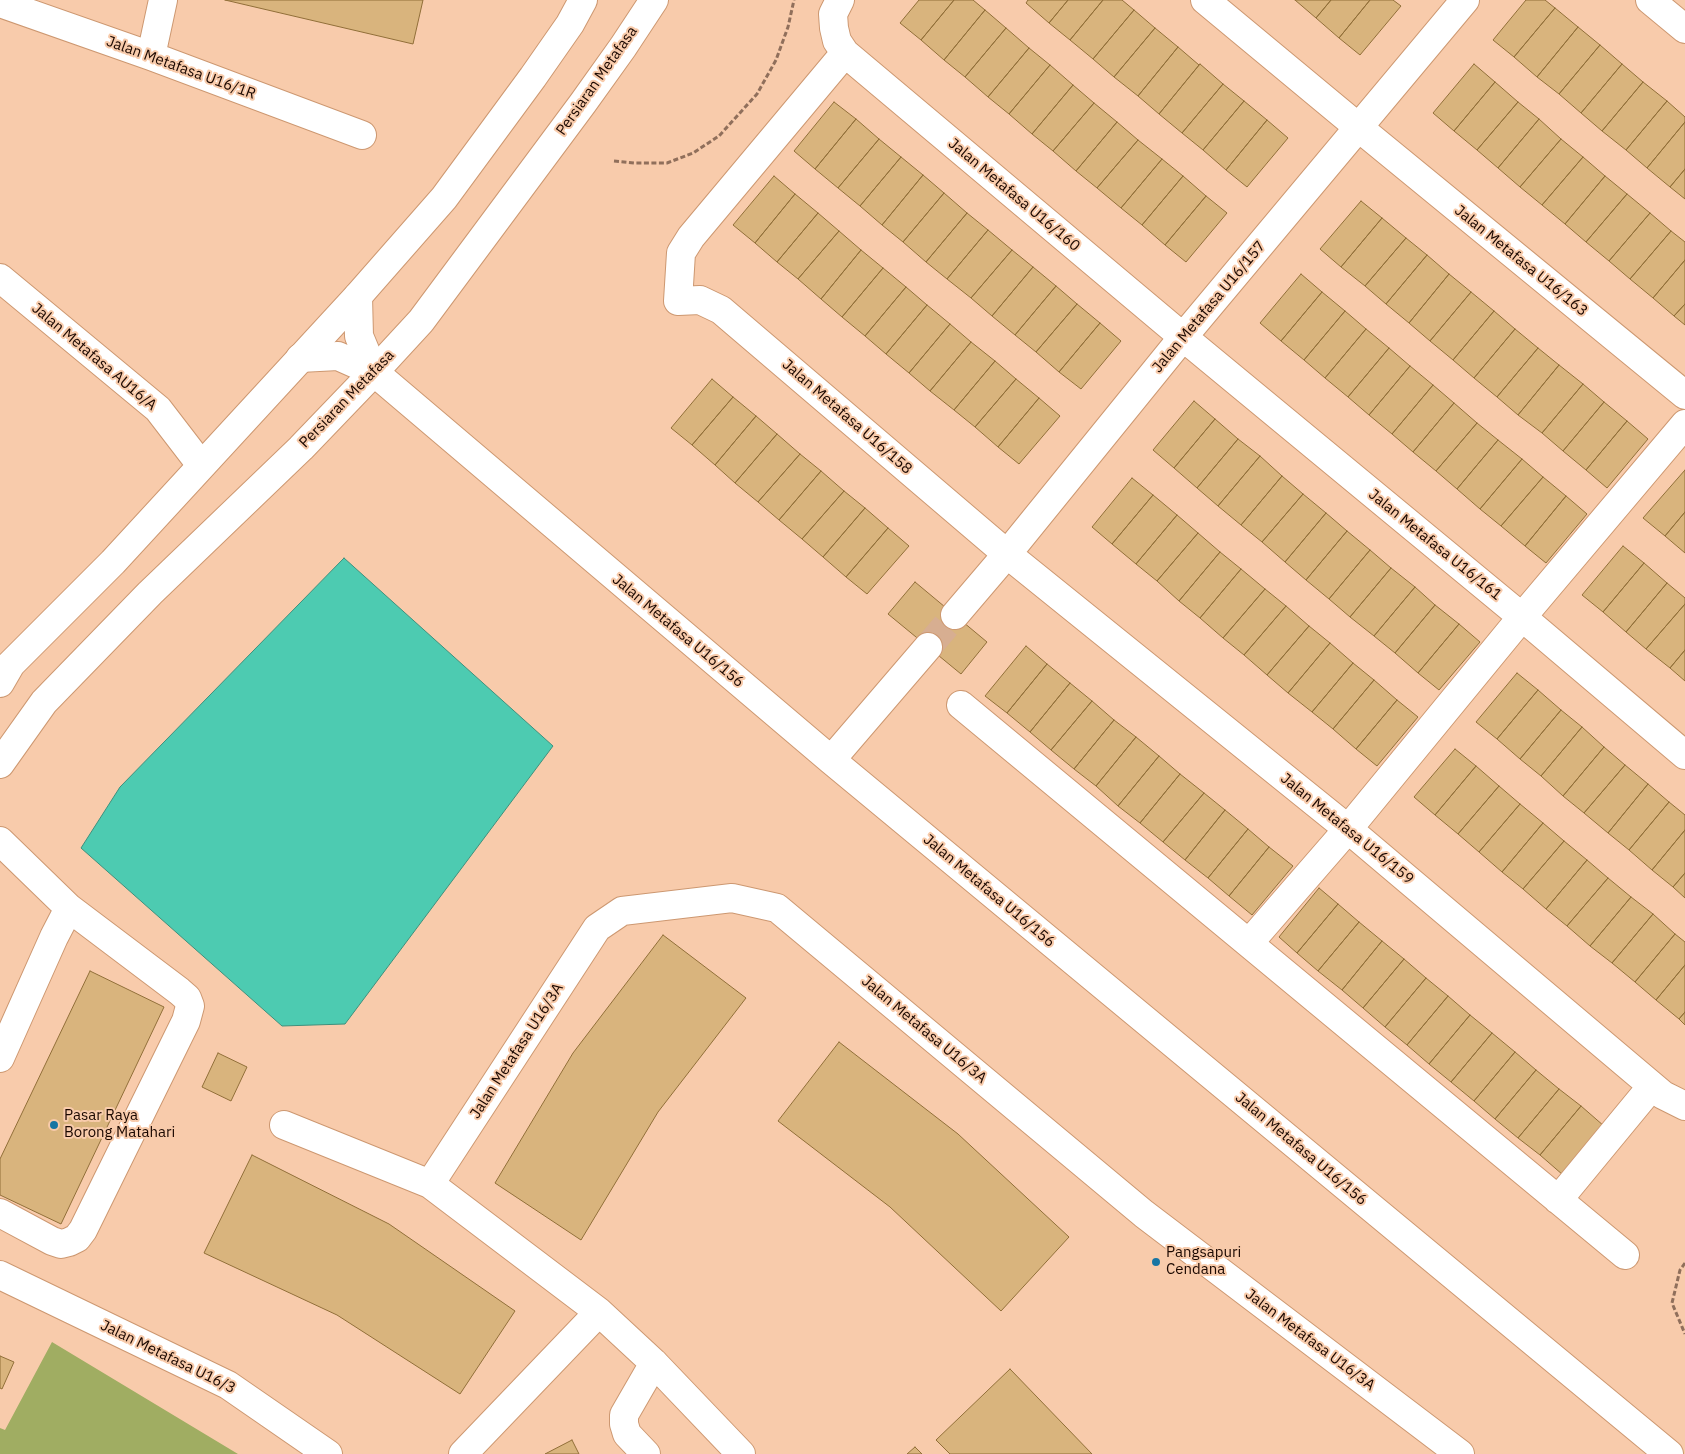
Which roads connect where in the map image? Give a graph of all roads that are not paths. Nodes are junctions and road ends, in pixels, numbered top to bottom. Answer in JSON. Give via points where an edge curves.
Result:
{"nodes":[{"id":1,"x":163,"y":0,"type":"edge"},
{"id":2,"x":583,"y":0,"type":"edge"},
{"id":3,"x":654,"y":0,"type":"edge"},
{"id":4,"x":840,"y":0,"type":"edge"},
{"id":5,"x":1205,"y":0,"type":"edge"},
{"id":6,"x":1465,"y":0,"type":"edge"},
{"id":7,"x":1650,"y":0,"type":"edge"},
{"id":8,"x":0,"y":3,"type":"edge"},
{"id":9,"x":1685,"y":29,"type":"edge"},
{"id":10,"x":845,"y":53,"type":"junction"},
{"id":11,"x":151,"y":56,"type":"junction"},
{"id":12,"x":1358,"y":127,"type":"junction"},
{"id":13,"x":362,"y":135,"type":"dead end"},
{"id":14,"x":0,"y":278,"type":"edge"},
{"id":15,"x":358,"y":296,"type":"junction"},
{"id":16,"x":1183,"y":337,"type":"junction"},
{"id":17,"x":300,"y":358,"type":"junction"},
{"id":18,"x":374,"y":372,"type":"junction"},
{"id":19,"x":1685,"y":395,"type":"edge"},
{"id":20,"x":1685,"y":424,"type":"edge"},
{"id":21,"x":202,"y":465,"type":"junction"},
{"id":22,"x":1006,"y":554,"type":"junction"},
{"id":23,"x":955,"y":615,"type":"tunnel mouth"},
{"id":24,"x":1522,"y":617,"type":"junction"},
{"id":25,"x":928,"y":647,"type":"tunnel mouth"},
{"id":26,"x":0,"y":683,"type":"edge"},
{"id":27,"x":961,"y":705,"type":"dead end"},
{"id":28,"x":1685,"y":756,"type":"edge"},
{"id":29,"x":831,"y":760,"type":"junction"},
{"id":30,"x":0,"y":764,"type":"edge"},
{"id":31,"x":1348,"y":829,"type":"junction"},
{"id":32,"x":0,"y":841,"type":"edge"},
{"id":33,"x":69,"y":908,"type":"junction"},
{"id":34,"x":1249,"y":943,"type":"junction"},
{"id":35,"x":0,"y":1058,"type":"edge"},
{"id":36,"x":1652,"y":1086,"type":"junction"},
{"id":37,"x":1685,"y":1106,"type":"edge"},
{"id":38,"x":284,"y":1125,"type":"dead end"},
{"id":39,"x":430,"y":1184,"type":"junction"},
{"id":40,"x":1558,"y":1200,"type":"junction"},
{"id":41,"x":0,"y":1212,"type":"edge"},
{"id":42,"x":1625,"y":1254,"type":"dead end"},
{"id":43,"x":0,"y":1276,"type":"edge"},
{"id":44,"x":599,"y":1312,"type":"junction"},
{"id":45,"x":654,"y":1363,"type":"junction"},
{"id":46,"x":328,"y":1454,"type":"edge"},
{"id":47,"x":463,"y":1454,"type":"edge"},
{"id":48,"x":646,"y":1454,"type":"edge"},
{"id":49,"x":741,"y":1454,"type":"edge"},
{"id":50,"x":1460,"y":1454,"type":"edge"},
{"id":51,"x":1669,"y":1454,"type":"edge"}],
"edges":[{"from":1,"to":11,"type":"street"},
{"from":2,"to":15,"type":"street","via":[[533,77],[444,198]]},
{"from":3,"to":18,"type":"street","name":"Persiaran Metafasa","via":[[489,231],[421,321]]},
{"from":4,"to":10,"type":"street","via":[[833,14],[834,28]]},
{"from":5,"to":12,"type":"street","name":"Jalan Metafasa U16/163"},
{"from":6,"to":12,"type":"street","name":"Jalan Metafasa U16/157"},
{"from":7,"to":9,"type":"street"},
{"from":8,"to":11,"type":"street","name":"Jalan Metafasa U16/1R"},
{"from":10,"to":16,"type":"street","name":"Jalan Metafasa U16/160"},
{"from":10,"to":22,"type":"street","name":"Jalan Metafasa U16/158","via":[[691,237],[681,253],[678,301],[700,300],[721,310]]},
{"from":11,"to":13,"type":"street","name":"Jalan Metafasa U16/1R"},
{"from":12,"to":16,"type":"street","name":"Jalan Metafasa U16/157"},
{"from":12,"to":19,"type":"street","name":"Jalan Metafasa U16/163"},
{"from":14,"to":21,"type":"street","name":"Jalan Metafasa AU16/A","via":[[158,409]]},
{"from":15,"to":17,"type":"street"},
{"from":15,"to":18,"type":"street","name":"Jalan Metafasa U16/156","via":[[359,336]]},
{"from":16,"to":22,"type":"street","name":"Jalan Metafasa U16/157"},
{"from":16,"to":24,"type":"street","name":"Jalan Metafasa U16/161"},
{"from":17,"to":18,"type":"street","via":[[338,356]]},
{"from":17,"to":21,"type":"street"},
{"from":18,"to":29,"type":"street","name":"Jalan Metafasa U16/156"},
{"from":18,"to":30,"type":"street","name":"Persiaran Metafasa","via":[[44,702]]},
{"from":20,"to":24,"type":"street"},
{"from":21,"to":26,"type":"street","via":[[113,562],[12,664]]},
{"from":22,"to":23,"type":"street","name":"Jalan Metafasa U16/157"},
{"from":22,"to":31,"type":"street","name":"Jalan Metafasa U16/159"},
{"from":24,"to":28,"type":"street","name":"Jalan Metafasa U16/161"},
{"from":24,"to":31,"type":"street"},
{"from":25,"to":29,"type":"street"},
{"from":27,"to":34,"type":"street"},
{"from":29,"to":51,"type":"street","name":"Jalan Metafasa U16/156"},
{"from":31,"to":34,"type":"street"},
{"from":31,"to":36,"type":"street","name":"Jalan Metafasa U16/159"},
{"from":32,"to":33,"type":"street"},
{"from":33,"to":35,"type":"street"},
{"from":33,"to":41,"type":"street","via":[[179,991],[190,1006],[186,1021],[77,1238],[61,1244],[52,1241]]},
{"from":34,"to":40,"type":"street"},
{"from":36,"to":37,"type":"street","name":"Jalan Metafasa U16/159"},
{"from":36,"to":40,"type":"street"},
{"from":38,"to":39,"type":"street"},
{"from":39,"to":44,"type":"street"},
{"from":39,"to":50,"type":"street","name":"Jalan Metafasa U16/3A","via":[[597,928],[622,911],[732,898],[777,908],[1144,1214]]},
{"from":40,"to":42,"type":"street"},
{"from":43,"to":46,"type":"street","name":"Jalan Metafasa U16/3","via":[[228,1384]]},
{"from":44,"to":45,"type":"street"},
{"from":44,"to":47,"type":"street"},
{"from":45,"to":48,"type":"street","via":[[624,1414],[627,1434]]},
{"from":45,"to":49,"type":"street"}]}
